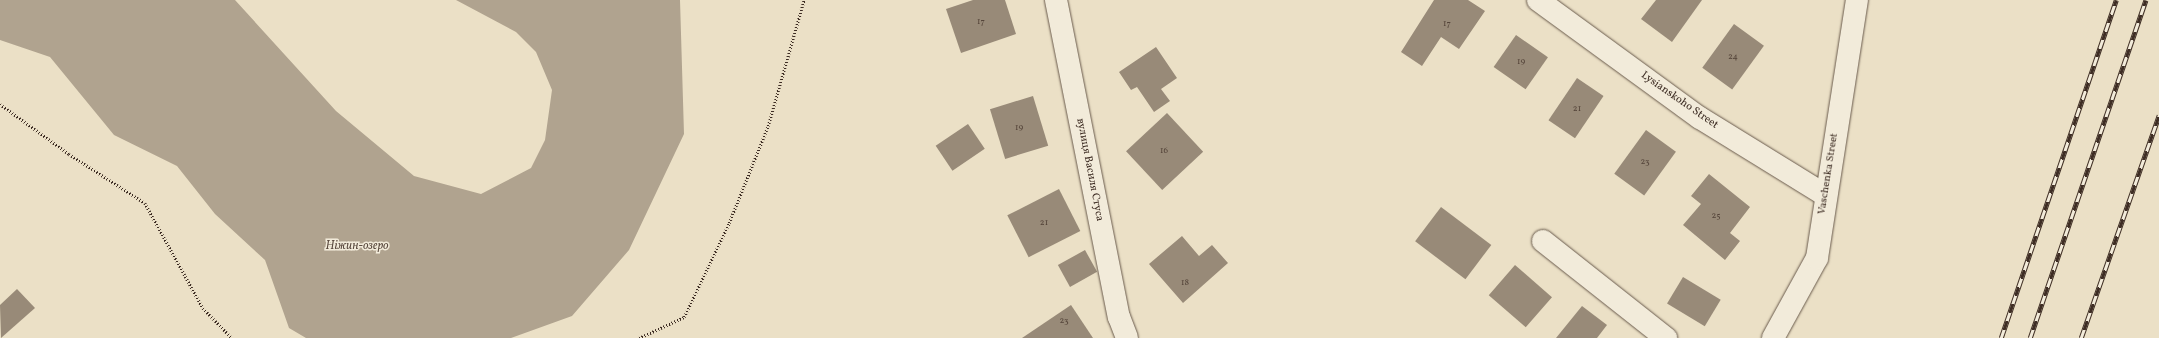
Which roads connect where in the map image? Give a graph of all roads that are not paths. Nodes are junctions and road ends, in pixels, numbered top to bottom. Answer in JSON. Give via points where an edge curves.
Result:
{"nodes":[{"id":1,"x":1056,"y":0,"type":"edge"},
{"id":2,"x":1538,"y":0,"type":"edge"},
{"id":3,"x":1857,"y":0,"type":"edge"},
{"id":4,"x":1825,"y":195,"type":"junction"},
{"id":5,"x":1543,"y":241,"type":"dead end"},
{"id":6,"x":1127,"y":338,"type":"edge"},
{"id":7,"x":1666,"y":338,"type":"edge"},
{"id":8,"x":1773,"y":338,"type":"edge"}],
"edges":[{"from":1,"to":6,"type":"street","name":"вулиця Василя Стуса","via":[[1119,317]]},
{"from":2,"to":4,"type":"street","name":"Lysianskoho Street","via":[[1700,118]]},
{"from":3,"to":4,"type":"street","name":"Vaschenka Street"},
{"from":4,"to":8,"type":"street","name":"Vaschenka Street","via":[[1817,258]]},
{"from":5,"to":7,"type":"street"}]}
